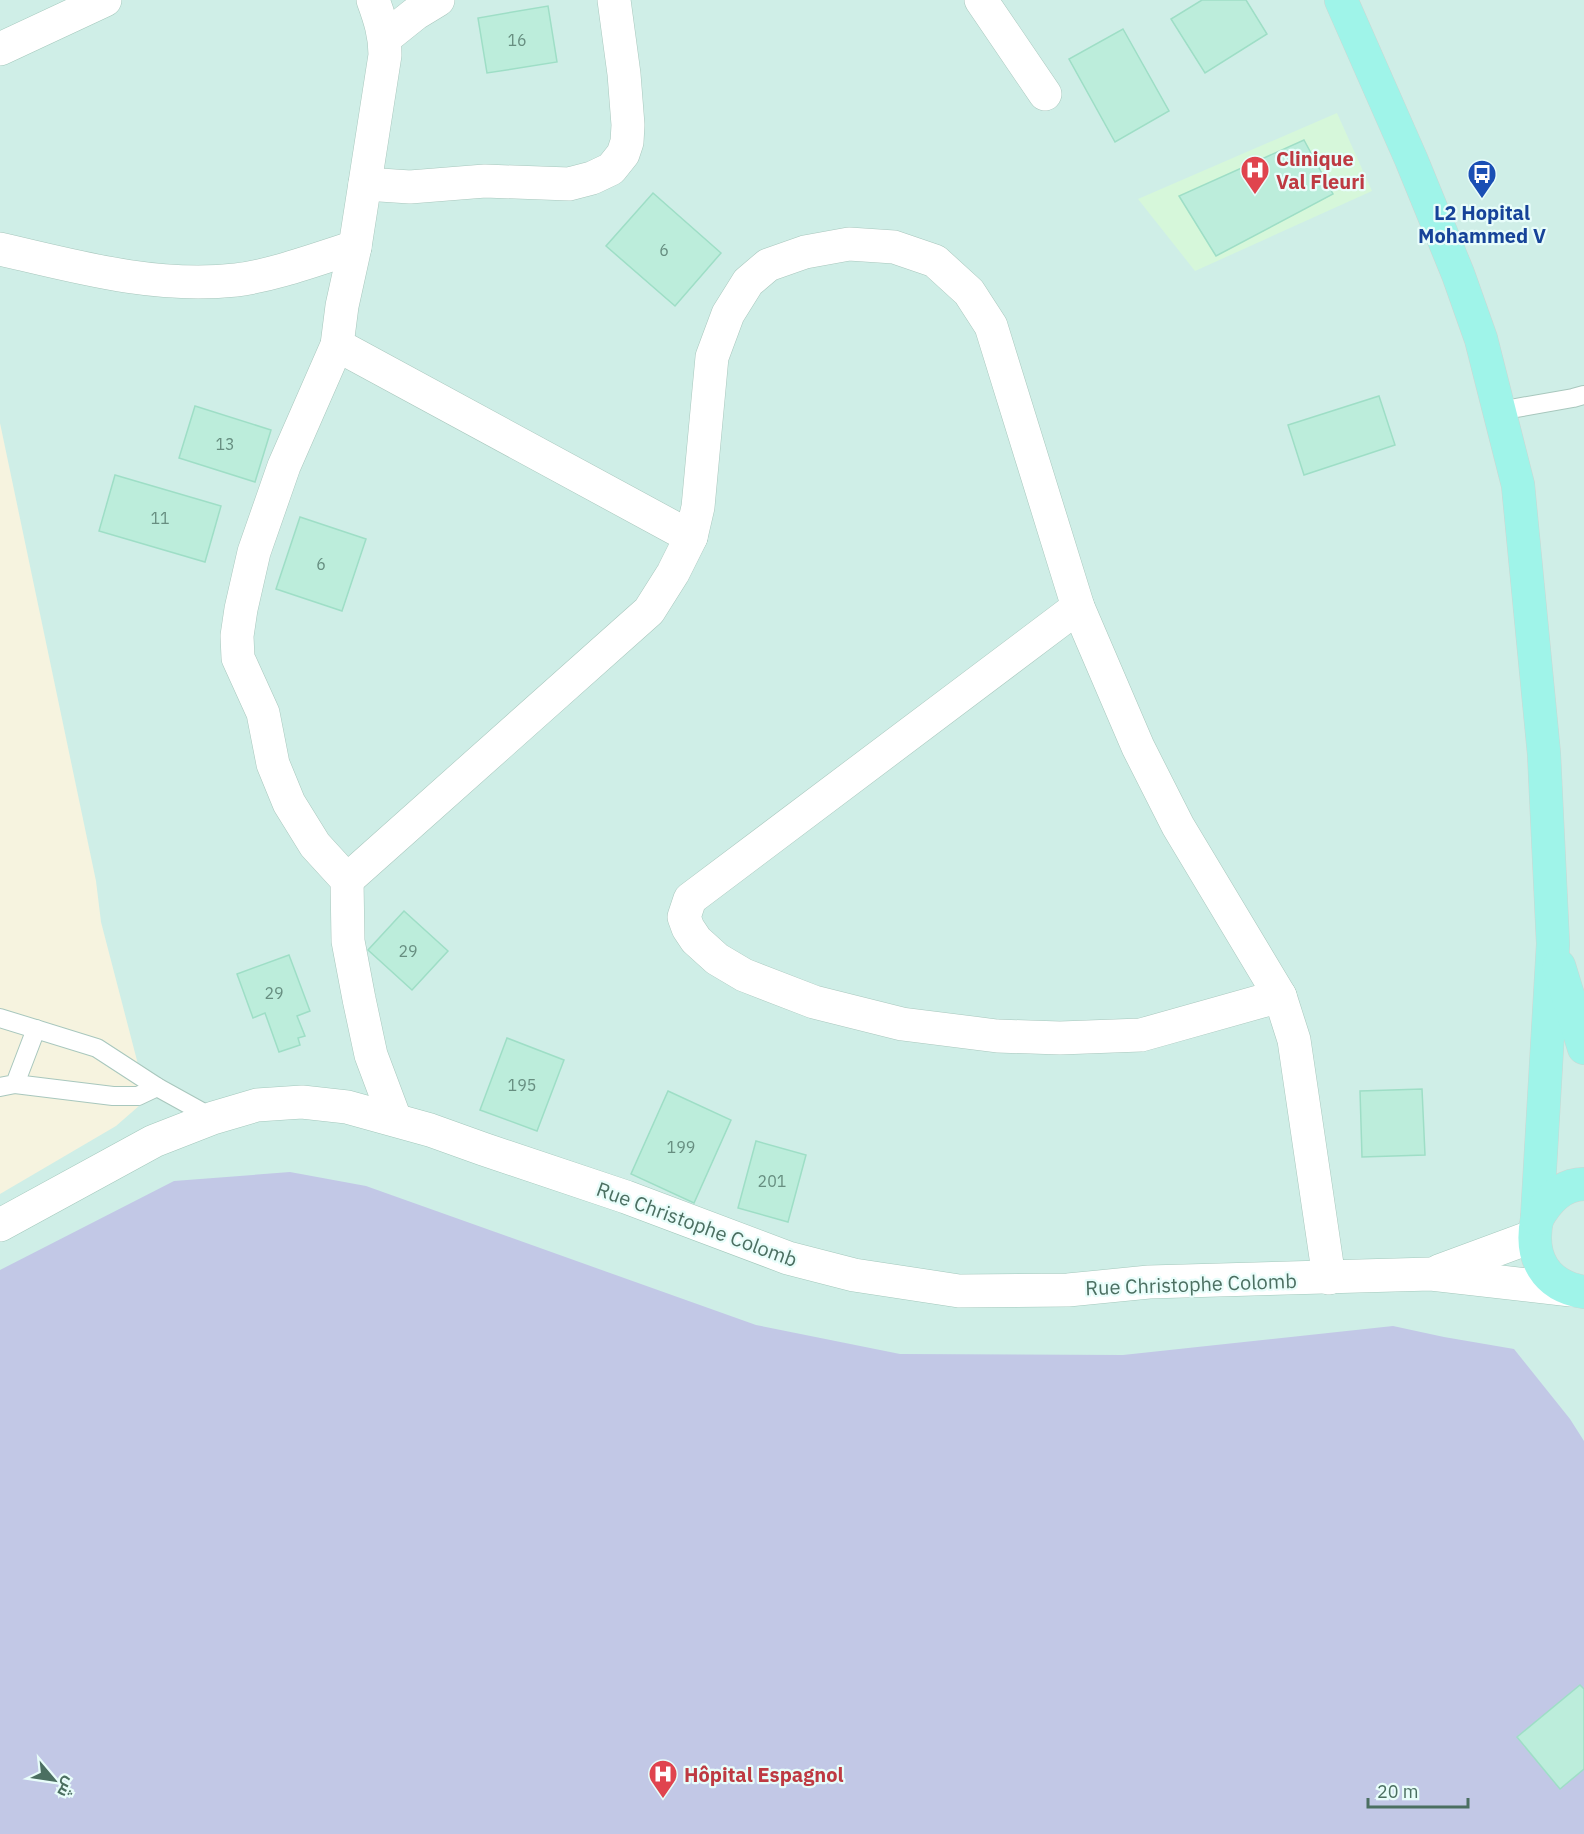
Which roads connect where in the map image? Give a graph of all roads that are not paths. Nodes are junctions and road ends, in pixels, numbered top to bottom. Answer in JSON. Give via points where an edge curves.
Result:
{"nodes":[{"id":1,"x":105,"y":0,"type":"edge"},
{"id":2,"x":373,"y":0,"type":"edge"},
{"id":3,"x":438,"y":0,"type":"edge"},
{"id":4,"x":614,"y":0,"type":"edge"},
{"id":5,"x":981,"y":0,"type":"edge"},
{"id":6,"x":1341,"y":0,"type":"edge"},
{"id":7,"x":385,"y":38,"type":"junction"},
{"id":8,"x":0,"y":49,"type":"edge"},
{"id":9,"x":1045,"y":94,"type":"dead end"},
{"id":10,"x":364,"y":184,"type":"junction"},
{"id":11,"x":356,"y":248,"type":"junction"},
{"id":12,"x":0,"y":249,"type":"edge"},
{"id":13,"x":337,"y":345,"type":"junction"},
{"id":14,"x":1584,"y":395,"type":"edge"},
{"id":15,"x":1499,"y":411,"type":"junction"},
{"id":16,"x":691,"y":537,"type":"junction"},
{"id":17,"x":1078,"y":607,"type":"junction"},
{"id":18,"x":347,"y":880,"type":"junction"},
{"id":19,"x":1552,"y":944,"type":"junction"},
{"id":20,"x":1280,"y":996,"type":"junction"},
{"id":21,"x":0,"y":1018,"type":"edge"},
{"id":22,"x":36,"y":1029,"type":"junction"},
{"id":23,"x":1584,"y":1048,"type":"edge"},
{"id":24,"x":8,"y":1086,"type":"edge"},
{"id":25,"x":156,"y":1087,"type":"junction"},
{"id":26,"x":213,"y":1118,"type":"junction"},
{"id":27,"x":395,"y":1119,"type":"junction"},
{"id":28,"x":1584,"y":1184,"type":"edge"},
{"id":29,"x":0,"y":1225,"type":"edge"},
{"id":30,"x":1535,"y":1228,"type":"junction"},
{"id":31,"x":1431,"y":1274,"type":"junction"},
{"id":32,"x":1329,"y":1278,"type":"junction"},
{"id":33,"x":1577,"y":1291,"type":"edge"}],
"edges":[{"from":1,"to":8,"type":"street"},
{"from":2,"to":7,"type":"street"},
{"from":3,"to":7,"type":"street"},
{"from":4,"to":10,"type":"street","via":[[628,125],[627,142],[611,169],[569,184]]},
{"from":5,"to":9,"type":"street"},
{"from":6,"to":15,"type":"main road","via":[[1458,274]]},
{"from":7,"to":10,"type":"street"},
{"from":10,"to":11,"type":"street"},
{"from":11,"to":12,"type":"street","via":[[237,279],[201,281],[124,276]]},
{"from":11,"to":13,"type":"street"},
{"from":13,"to":16,"type":"street"},
{"from":13,"to":18,"type":"street","via":[[280,476],[254,552],[237,636],[238,658],[263,713],[273,764],[290,803],[315,844]]},
{"from":14,"to":15,"type":"lane"},
{"from":15,"to":19,"type":"main road","via":[[1518,485],[1544,754]]},
{"from":16,"to":17,"type":"street","via":[[698,507],[712,357],[728,314],[748,282],[768,265],[805,252],[849,244],[894,247],[935,261],[969,292],[991,326]]},
{"from":16,"to":18,"type":"street","via":[[648,611]]},
{"from":17,"to":20,"type":"street","via":[[1138,747],[1178,826]]},
{"from":17,"to":20,"type":"street","via":[[690,899],[684,916],[688,928],[717,959],[744,975],[814,1002],[902,1024],[997,1036],[1141,1035]]},
{"from":18,"to":27,"type":"street","via":[[348,941],[359,999],[371,1055]]},
{"from":19,"to":23,"type":"main road"},
{"from":19,"to":30,"type":"main road"},
{"from":20,"to":32,"type":"street","via":[[1294,1040]]},
{"from":21,"to":22,"type":"lane"},
{"from":22,"to":24,"type":"lane"},
{"from":22,"to":25,"type":"lane","via":[[97,1048]]},
{"from":24,"to":25,"type":"lane","via":[[113,1096],[138,1096]]},
{"from":25,"to":26,"type":"lane"},
{"from":26,"to":27,"type":"street","name":"Rue Christophe Colomb","via":[[257,1105],[302,1102],[347,1107]]},
{"from":26,"to":29,"type":"street","name":"Rue Christophe Colomb","via":[[154,1141]]},
{"from":27,"to":32,"type":"street","name":"Rue Christophe Colomb","via":[[626,1197],[788,1258],[854,1275],[959,1291]]},
{"from":28,"to":30,"type":"main road","via":[[1561,1191],[1546,1203]]},
{"from":30,"to":31,"type":"street","name":"Rue Christophe Colomb"},
{"from":30,"to":33,"type":"main road","via":[[1536,1254],[1543,1269],[1555,1282]]},
{"from":31,"to":32,"type":"street","name":"Rue Christophe Colomb"},
{"from":31,"to":33,"type":"street","name":"Rue Christophe Colomb"}]}
